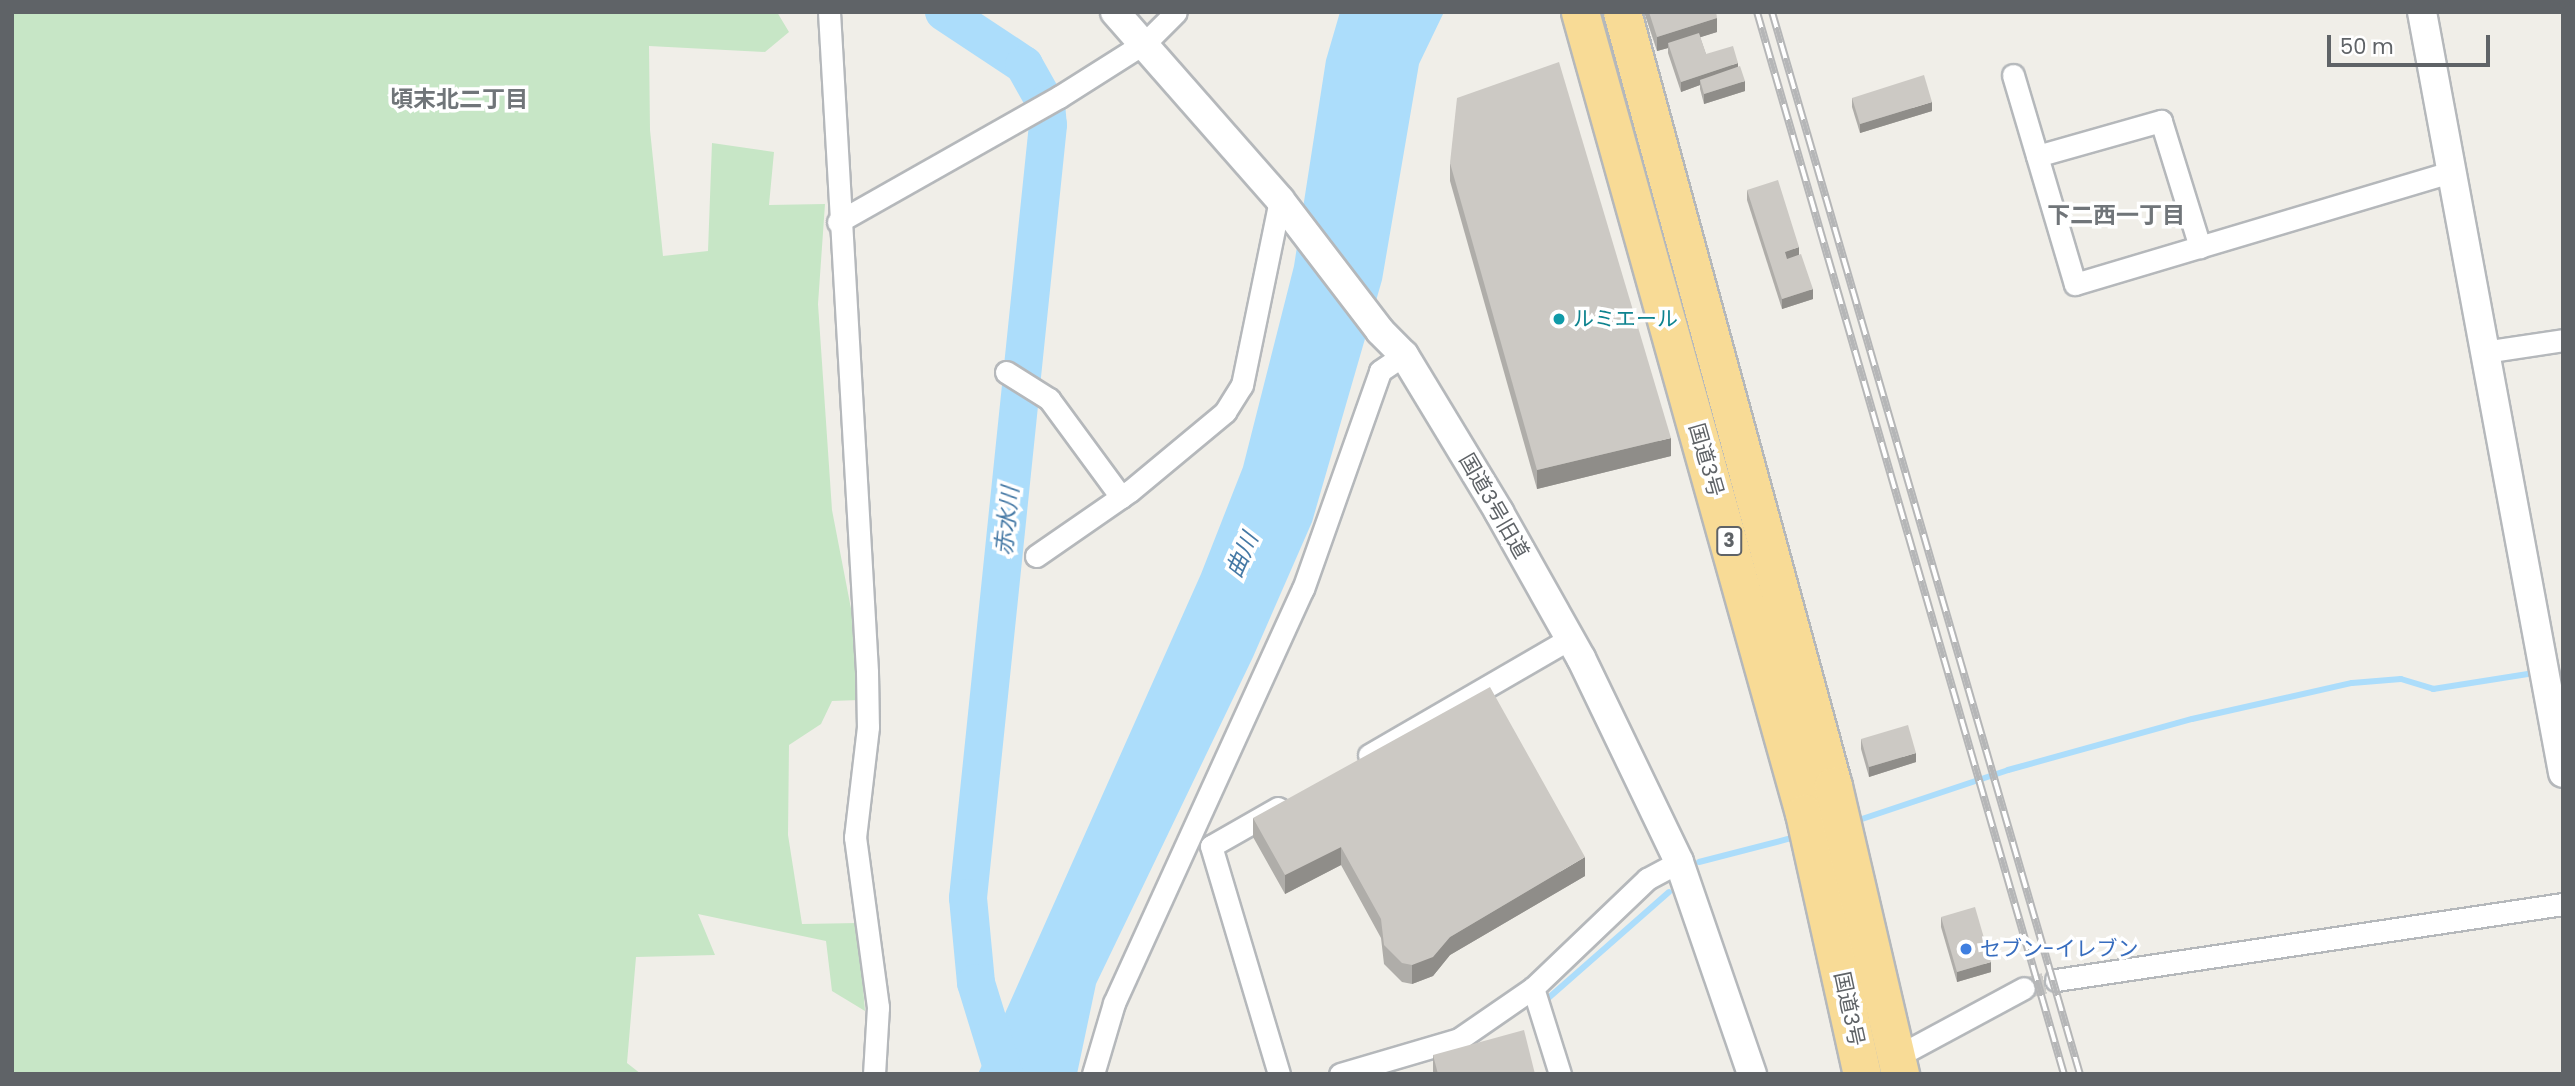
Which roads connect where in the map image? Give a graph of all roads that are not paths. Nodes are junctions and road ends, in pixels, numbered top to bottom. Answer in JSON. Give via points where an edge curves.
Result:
{"nodes":[{"id":1,"x":828,"y":12,"type":"edge"},
{"id":2,"x":1115,"y":12,"type":"edge"},
{"id":3,"x":1176,"y":12,"type":"edge"},
{"id":4,"x":1580,"y":12,"type":"edge"},
{"id":5,"x":1622,"y":12,"type":"edge"},
{"id":6,"x":2423,"y":12,"type":"edge"},
{"id":7,"x":1146,"y":42,"type":"junction"},
{"id":8,"x":2013,"y":75,"type":"dead end"},
{"id":9,"x":2037,"y":156,"type":"junction"},
{"id":10,"x":2450,"y":172,"type":"junction"},
{"id":11,"x":1288,"y":211,"type":"junction"},
{"id":12,"x":838,"y":222,"type":"junction"},
{"id":13,"x":2200,"y":247,"type":"junction"},
{"id":14,"x":2563,"y":340,"type":"edge"},
{"id":15,"x":2484,"y":352,"type":"junction"},
{"id":16,"x":1404,"y":355,"type":"junction"},
{"id":17,"x":1006,"y":372,"type":"dead end"},
{"id":18,"x":1121,"y":497,"type":"junction"},
{"id":19,"x":1036,"y":556,"type":"dead end"},
{"id":20,"x":1571,"y":638,"type":"junction"},
{"id":21,"x":2553,"y":668,"type":"edge"},
{"id":22,"x":1355,"y":763,"type":"edge"},
{"id":23,"x":2563,"y":773,"type":"edge"},
{"id":24,"x":1295,"y":798,"type":"edge"},
{"id":25,"x":1679,"y":862,"type":"junction"},
{"id":26,"x":2563,"y":904,"type":"edge"},
{"id":27,"x":2056,"y":980,"type":"tunnel mouth"},
{"id":28,"x":1533,"y":988,"type":"junction"},
{"id":29,"x":2024,"y":988,"type":"tunnel mouth"},
{"id":30,"x":1890,"y":1068,"type":"edge"},
{"id":31,"x":874,"y":1074,"type":"edge"},
{"id":32,"x":1093,"y":1074,"type":"edge"},
{"id":33,"x":1279,"y":1074,"type":"edge"},
{"id":34,"x":1340,"y":1074,"type":"edge"},
{"id":35,"x":1560,"y":1074,"type":"edge"},
{"id":36,"x":1752,"y":1074,"type":"edge"},
{"id":37,"x":1862,"y":1074,"type":"edge"}],
"edges":[{"from":1,"to":12,"type":"street"},
{"from":2,"to":7,"type":"street","name":"国道3号旧道"},
{"from":3,"to":7,"type":"street"},
{"from":4,"to":37,"type":"highway","name":"国道3号","number":"3","via":[[1804,813]]},
{"from":5,"to":30,"type":"highway","name":"国道3号","number":"3","via":[[1833,786]]},
{"from":6,"to":10,"type":"street"},
{"from":7,"to":11,"type":"street","name":"国道3号旧道"},
{"from":7,"to":12,"type":"street","via":[[1059,97]]},
{"from":8,"to":9,"type":"street"},
{"from":9,"to":13,"type":"street","via":[[2161,121]]},
{"from":9,"to":13,"type":"street","via":[[2076,284]]},
{"from":10,"to":13,"type":"street"},
{"from":10,"to":15,"type":"street"},
{"from":11,"to":16,"type":"street","name":"国道3号旧道","via":[[1380,331]]},
{"from":11,"to":18,"type":"street","via":[[1242,385],[1225,412]]},
{"from":12,"to":31,"type":"street","via":[[867,672],[867,727],[855,837],[878,1007]]},
{"from":14,"to":15,"type":"street"},
{"from":15,"to":21,"type":"street"},
{"from":16,"to":20,"type":"street","name":"国道3号旧道"},
{"from":16,"to":32,"type":"street","via":[[1380,371],[1303,589],[1114,1003]]},
{"from":17,"to":18,"type":"street","via":[[1049,399]]},
{"from":18,"to":19,"type":"street"},
{"from":20,"to":22,"type":"street"},
{"from":20,"to":25,"type":"street","name":"国道3号旧道"},
{"from":21,"to":23,"type":"street"},
{"from":24,"to":33,"type":"street","via":[[1211,846]]},
{"from":25,"to":28,"type":"street","via":[[1647,879]]},
{"from":25,"to":36,"type":"street","name":"国道3号旧道"},
{"from":26,"to":27,"type":"street"},
{"from":28,"to":34,"type":"street","via":[[1459,1039]]},
{"from":28,"to":35,"type":"street"},
{"from":29,"to":30,"type":"street"}]}
